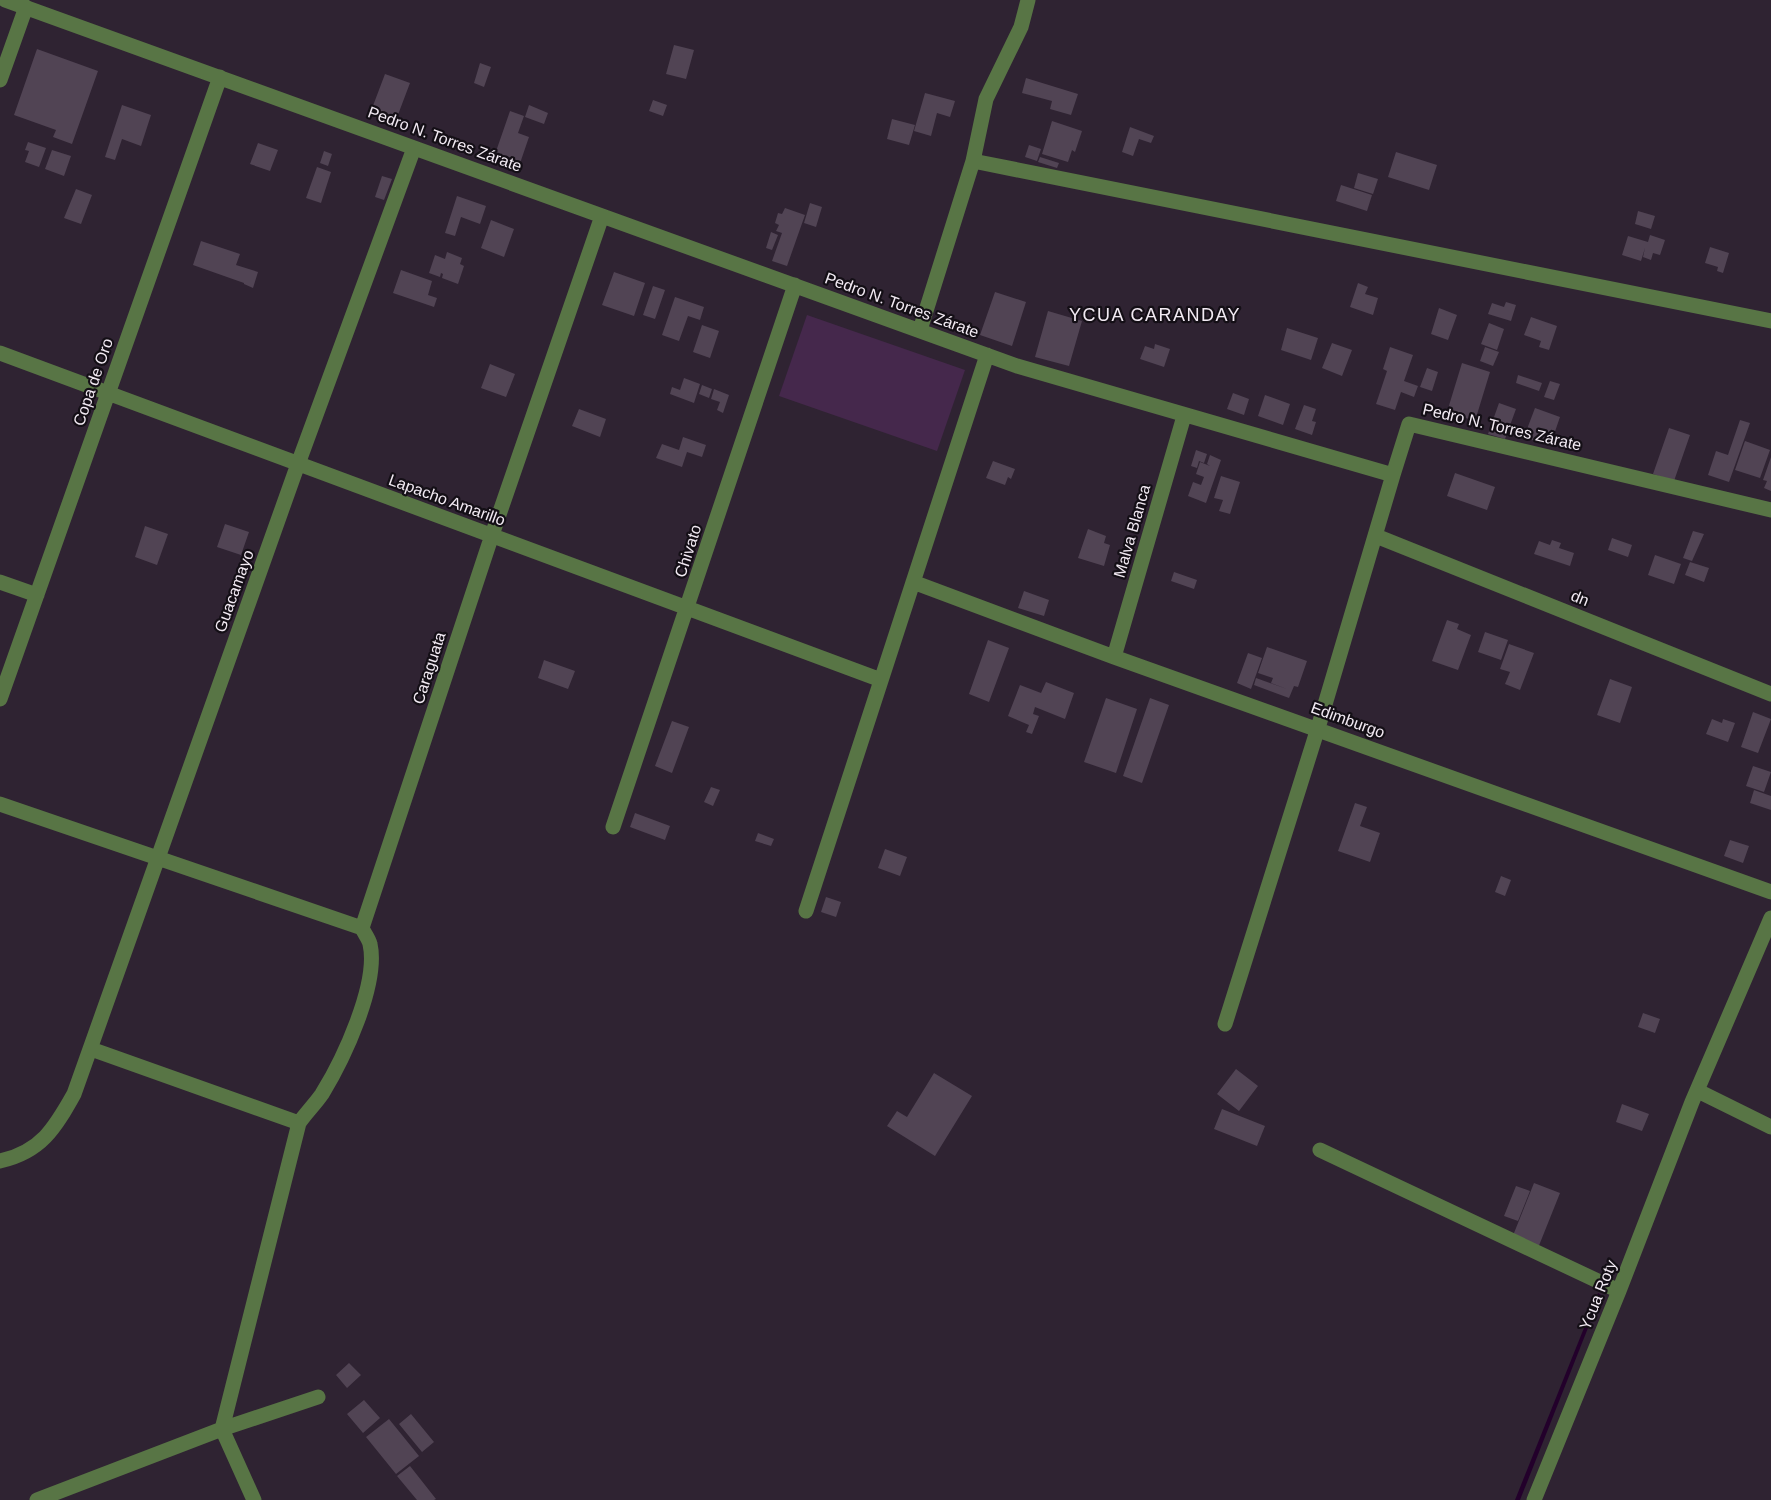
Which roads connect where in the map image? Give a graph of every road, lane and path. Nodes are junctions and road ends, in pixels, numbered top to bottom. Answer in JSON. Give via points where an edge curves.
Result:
{"nodes":[{"id":1,"x":5,"y":0,"type":"edge"},
{"id":2,"x":1028,"y":0,"type":"edge"},
{"id":3,"x":26,"y":7,"type":"junction"},
{"id":4,"x":220,"y":77,"type":"junction"},
{"id":5,"x":0,"y":80,"type":"edge"},
{"id":6,"x":414,"y":148,"type":"junction"},
{"id":7,"x":973,"y":160,"type":"junction"},
{"id":8,"x":602,"y":216,"type":"junction"},
{"id":9,"x":795,"y":285,"type":"junction"},
{"id":10,"x":1771,"y":321,"type":"edge"},
{"id":11,"x":920,"y":330,"type":"junction"},
{"id":12,"x":0,"y":353,"type":"edge"},
{"id":13,"x":987,"y":355,"type":"junction"},
{"id":14,"x":108,"y":393,"type":"junction"},
{"id":15,"x":1184,"y":416,"type":"junction"},
{"id":16,"x":298,"y":464,"type":"junction"},
{"id":17,"x":1393,"y":475,"type":"junction"},
{"id":18,"x":1771,"y":510,"type":"edge"},
{"id":19,"x":492,"y":536,"type":"junction"},
{"id":20,"x":1376,"y":536,"type":"junction"},
{"id":21,"x":0,"y":582,"type":"edge"},
{"id":22,"x":913,"y":582,"type":"junction"},
{"id":23,"x":37,"y":595,"type":"junction"},
{"id":24,"x":688,"y":608,"type":"junction"},
{"id":25,"x":1114,"y":657,"type":"junction"},
{"id":26,"x":881,"y":680,"type":"junction"},
{"id":27,"x":1771,"y":694,"type":"edge"},
{"id":28,"x":0,"y":699,"type":"edge"},
{"id":29,"x":1318,"y":728,"type":"junction"},
{"id":30,"x":0,"y":804,"type":"edge"},
{"id":31,"x":613,"y":827,"type":"dead end"},
{"id":32,"x":159,"y":857,"type":"junction"},
{"id":33,"x":1771,"y":892,"type":"edge"},
{"id":34,"x":806,"y":911,"type":"dead end"},
{"id":35,"x":1771,"y":918,"type":"edge"},
{"id":36,"x":362,"y":928,"type":"junction"},
{"id":37,"x":1225,"y":1024,"type":"dead end"},
{"id":38,"x":91,"y":1049,"type":"junction"},
{"id":39,"x":1695,"y":1096,"type":"junction"},
{"id":40,"x":299,"y":1123,"type":"junction"},
{"id":41,"x":1771,"y":1127,"type":"edge"},
{"id":42,"x":1320,"y":1150,"type":"dead end"},
{"id":43,"x":0,"y":1161,"type":"edge"},
{"id":44,"x":1619,"y":1291,"type":"junction"},
{"id":45,"x":318,"y":1397,"type":"dead end"},
{"id":46,"x":222,"y":1429,"type":"junction"},
{"id":47,"x":37,"y":1500,"type":"edge"},
{"id":48,"x":254,"y":1500,"type":"edge"},
{"id":49,"x":1534,"y":1500,"type":"edge"}],
"edges":[{"from":1,"to":3,"type":"street","name":"Pedro N. Torres Zárate"},
{"from":2,"to":7,"type":"street","via":[[1022,27],[987,99]]},
{"from":3,"to":4,"type":"street","name":"Pedro N. Torres Zárate"},
{"from":3,"to":5,"type":"street"},
{"from":4,"to":6,"type":"street","name":"Pedro N. Torres Zárate"},
{"from":4,"to":14,"type":"street","name":"Copa de Oro"},
{"from":6,"to":8,"type":"street","name":"Pedro N. Torres Zárate"},
{"from":6,"to":16,"type":"street","name":"Guacamayo"},
{"from":7,"to":10,"type":"street"},
{"from":7,"to":11,"type":"street"},
{"from":8,"to":9,"type":"street","name":"Pedro N. Torres Zárate"},
{"from":8,"to":19,"type":"street","name":"Caraguata"},
{"from":9,"to":11,"type":"street","name":"Pedro N. Torres Zárate"},
{"from":9,"to":24,"type":"street","name":"Chivato"},
{"from":11,"to":13,"type":"street","name":"Pedro N. Torres Zárate"},
{"from":12,"to":14,"type":"street","name":"Lapacho Amarillo"},
{"from":13,"to":15,"type":"street","name":"Pedro N. Torres Zárate"},
{"from":13,"to":22,"type":"street"},
{"from":14,"to":16,"type":"street","name":"Lapacho Amarillo"},
{"from":14,"to":23,"type":"street","name":"Copa de Oro"},
{"from":15,"to":17,"type":"street","name":"Pedro N. Torres Zárate"},
{"from":15,"to":25,"type":"street","name":"Malva Blanca"},
{"from":16,"to":19,"type":"street","name":"Lapacho Amarillo"},
{"from":16,"to":32,"type":"street","name":"Guacamayo"},
{"from":17,"to":18,"type":"street","name":"Pedro N. Torres Zárate","via":[[1409,423]]},
{"from":17,"to":20,"type":"street"},
{"from":19,"to":24,"type":"street","name":"Lapacho Amarillo"},
{"from":19,"to":36,"type":"street","name":"Caraguata"},
{"from":20,"to":27,"type":"street","name":"dn"},
{"from":20,"to":29,"type":"street"},
{"from":21,"to":23,"type":"street"},
{"from":22,"to":25,"type":"street","name":"Edimburgo"},
{"from":22,"to":26,"type":"street"},
{"from":23,"to":28,"type":"street","name":"Copa de Oro"},
{"from":24,"to":26,"type":"street","name":"Lapacho Amarillo"},
{"from":24,"to":31,"type":"street","name":"Chivato"},
{"from":25,"to":29,"type":"street","name":"Edimburgo"},
{"from":26,"to":34,"type":"street"},
{"from":29,"to":33,"type":"street","name":"Edimburgo"},
{"from":29,"to":37,"type":"street"},
{"from":30,"to":32,"type":"street"},
{"from":32,"to":36,"type":"street"},
{"from":32,"to":38,"type":"street","name":"Guacamayo"},
{"from":35,"to":39,"type":"street","name":"Ycua Roty"},
{"from":36,"to":40,"type":"street","via":[[370,944],[371,976],[360,1013],[322,1094]]},
{"from":38,"to":40,"type":"street"},
{"from":38,"to":43,"type":"street","name":"Guacamayo","via":[[74,1094],[55,1127],[16,1158]]},
{"from":39,"to":41,"type":"street"},
{"from":39,"to":44,"type":"street","name":"Ycua Roty"},
{"from":40,"to":46,"type":"street"},
{"from":42,"to":44,"type":"street"},
{"from":44,"to":49,"type":"street","name":"Ycua Roty"},
{"from":45,"to":46,"type":"street"},
{"from":46,"to":47,"type":"street"},
{"from":46,"to":48,"type":"street"}]}
